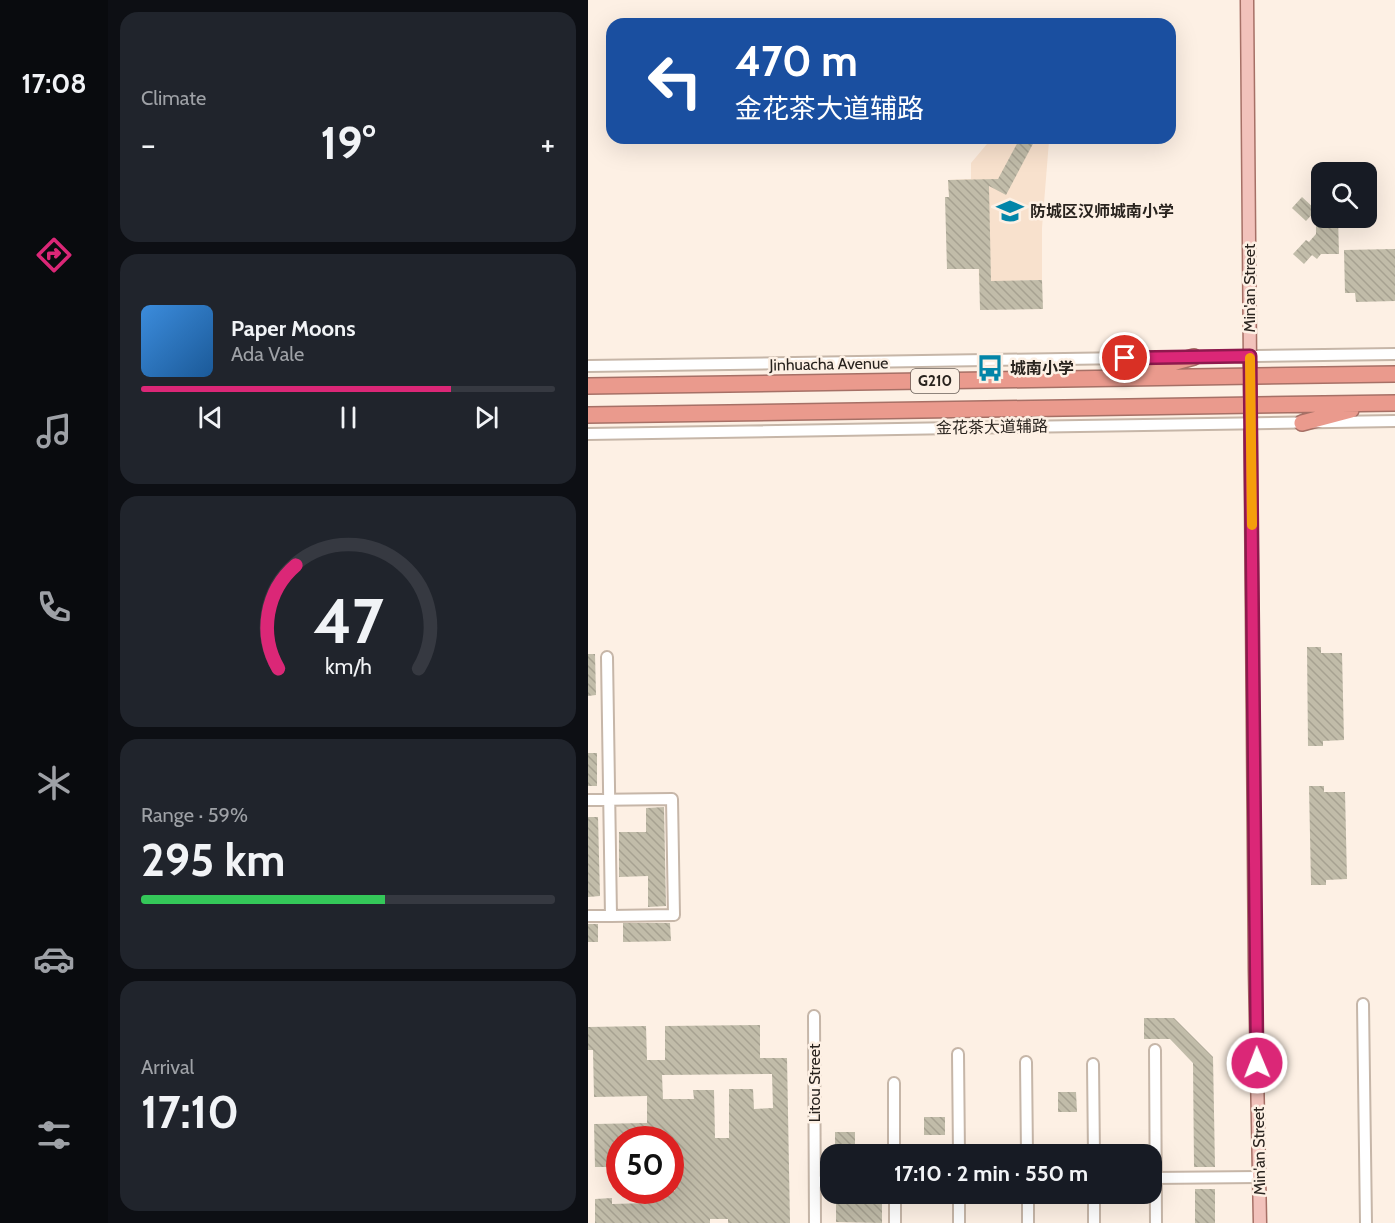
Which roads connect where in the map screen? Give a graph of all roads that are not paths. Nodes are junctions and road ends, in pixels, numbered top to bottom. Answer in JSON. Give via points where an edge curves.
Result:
{"nodes":[{"id":1,"x":1247,"y":0,"type":"edge"},
{"id":2,"x":1395,"y":354,"type":"edge"},
{"id":3,"x":1250,"y":356,"type":"junction"},
{"id":4,"x":1194,"y":357,"type":"junction"},
{"id":5,"x":588,"y":366,"type":"edge"},
{"id":6,"x":1395,"y":374,"type":"edge"},
{"id":7,"x":1250,"y":376,"type":"junction"},
{"id":8,"x":1119,"y":378,"type":"junction"},
{"id":9,"x":588,"y":386,"type":"edge"},
{"id":10,"x":1395,"y":403,"type":"edge"},
{"id":11,"x":1376,"y":404,"type":"junction"},
{"id":12,"x":1251,"y":405,"type":"junction"},
{"id":13,"x":588,"y":415,"type":"edge"},
{"id":14,"x":1395,"y":421,"type":"edge"},
{"id":15,"x":1251,"y":423,"type":"junction"},
{"id":16,"x":1302,"y":423,"type":"junction"},
{"id":17,"x":588,"y":434,"type":"edge"},
{"id":18,"x":607,"y":657,"type":"dead end"},
{"id":19,"x":588,"y":800,"type":"edge"},
{"id":20,"x":609,"y":800,"type":"junction"},
{"id":21,"x":588,"y":916,"type":"edge"},
{"id":22,"x":611,"y":916,"type":"junction"},
{"id":23,"x":1363,"y":1004,"type":"dead end"},
{"id":24,"x":814,"y":1016,"type":"dead end"},
{"id":25,"x":1155,"y":1050,"type":"dead end"},
{"id":26,"x":958,"y":1054,"type":"dead end"},
{"id":27,"x":1026,"y":1062,"type":"dead end"},
{"id":28,"x":1093,"y":1064,"type":"dead end"},
{"id":29,"x":894,"y":1083,"type":"dead end"},
{"id":30,"x":894,"y":1144,"type":"edge"},
{"id":31,"x":959,"y":1144,"type":"edge"},
{"id":32,"x":1028,"y":1144,"type":"edge"},
{"id":33,"x":1094,"y":1144,"type":"edge"},
{"id":34,"x":1154,"y":1144,"type":"edge"},
{"id":35,"x":1259,"y":1177,"type":"junction"},
{"id":36,"x":1162,"y":1178,"type":"edge"},
{"id":37,"x":815,"y":1182,"type":"junction"},
{"id":38,"x":820,"y":1182,"type":"edge"},
{"id":39,"x":895,"y":1204,"type":"edge"},
{"id":40,"x":959,"y":1204,"type":"edge"},
{"id":41,"x":1028,"y":1204,"type":"edge"},
{"id":42,"x":1094,"y":1204,"type":"edge"},
{"id":43,"x":1155,"y":1204,"type":"edge"},
{"id":44,"x":815,"y":1223,"type":"edge"},
{"id":45,"x":895,"y":1223,"type":"edge"},
{"id":46,"x":959,"y":1223,"type":"edge"},
{"id":47,"x":1028,"y":1223,"type":"edge"},
{"id":48,"x":1095,"y":1223,"type":"edge"},
{"id":49,"x":1156,"y":1223,"type":"edge"},
{"id":50,"x":1260,"y":1223,"type":"edge"},
{"id":51,"x":1366,"y":1223,"type":"edge"}],
"edges":[{"from":1,"to":3,"type":"main road","name":"Min'an Street"},
{"from":2,"to":3,"type":"street"},
{"from":3,"to":4,"type":"street"},
{"from":3,"to":7,"type":"main road","name":"Min'an Street"},
{"from":4,"to":5,"type":"street"},
{"from":4,"to":8,"type":"highway"},
{"from":6,"to":7,"type":"highway","name":"Jinhuacha Avenue","number":"G210"},
{"from":7,"to":8,"type":"highway","name":"Jinhuacha Avenue","number":"G210"},
{"from":7,"to":12,"type":"main road","name":"Min'an Street"},
{"from":8,"to":9,"type":"highway","name":"Jinhuacha Avenue","number":"G210"},
{"from":10,"to":11,"type":"highway","number":"G210"},
{"from":11,"to":12,"type":"highway","number":"G210"},
{"from":11,"to":16,"type":"highway"},
{"from":12,"to":13,"type":"highway","number":"G210"},
{"from":12,"to":15,"type":"main road","name":"Min'an Street"},
{"from":14,"to":16,"type":"street","name":"金花茶大道辅路"},
{"from":15,"to":16,"type":"street","name":"金花茶大道辅路"},
{"from":15,"to":17,"type":"street","name":"金花茶大道辅路"},
{"from":15,"to":35,"type":"main road","name":"Min'an Street"},
{"from":18,"to":20,"type":"street"},
{"from":19,"to":20,"type":"street"},
{"from":20,"to":22,"type":"street"},
{"from":20,"to":22,"type":"street","via":[[672,799],[674,915]]},
{"from":21,"to":22,"type":"street"},
{"from":23,"to":51,"type":"street"},
{"from":24,"to":37,"type":"street","name":"Litou Street"},
{"from":25,"to":34,"type":"street"},
{"from":26,"to":31,"type":"street"},
{"from":27,"to":32,"type":"street"},
{"from":28,"to":33,"type":"street"},
{"from":29,"to":30,"type":"street"},
{"from":35,"to":36,"type":"street"},
{"from":35,"to":50,"type":"main road","name":"Min'an Street"},
{"from":37,"to":38,"type":"street"},
{"from":37,"to":44,"type":"street","name":"Litou Street"},
{"from":39,"to":45,"type":"street"},
{"from":40,"to":46,"type":"street"},
{"from":41,"to":47,"type":"street"},
{"from":42,"to":48,"type":"street"},
{"from":43,"to":49,"type":"street"}]}
